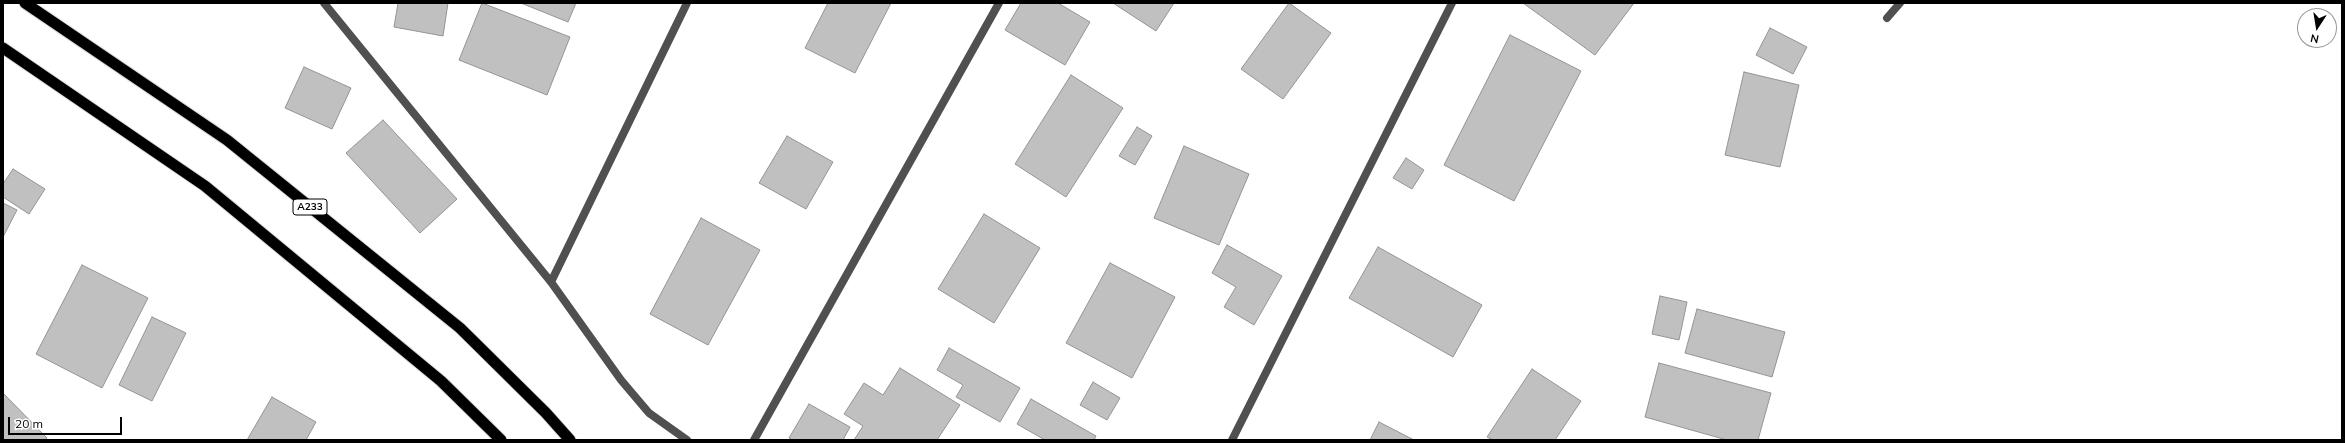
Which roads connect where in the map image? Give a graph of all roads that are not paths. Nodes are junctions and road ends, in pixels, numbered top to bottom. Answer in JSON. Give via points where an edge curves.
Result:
{"nodes":[{"id":1,"x":25,"y":3,"type":"edge"},
{"id":2,"x":324,"y":3,"type":"edge"},
{"id":3,"x":687,"y":3,"type":"edge"},
{"id":4,"x":999,"y":3,"type":"edge"},
{"id":5,"x":1452,"y":3,"type":"edge"},
{"id":6,"x":1900,"y":3,"type":"edge"},
{"id":7,"x":1886,"y":18,"type":"dead end"},
{"id":8,"x":3,"y":48,"type":"edge"},
{"id":9,"x":551,"y":282,"type":"junction"},
{"id":10,"x":501,"y":440,"type":"edge"},
{"id":11,"x":570,"y":440,"type":"edge"},
{"id":12,"x":687,"y":440,"type":"edge"},
{"id":13,"x":754,"y":440,"type":"edge"},
{"id":14,"x":1232,"y":440,"type":"edge"}],
"edges":[{"from":1,"to":11,"type":"highway","number":"A233","via":[[233,145],[460,328]]},
{"from":2,"to":9,"type":"street"},
{"from":3,"to":9,"type":"street"},
{"from":4,"to":13,"type":"street"},
{"from":5,"to":14,"type":"street"},
{"from":6,"to":7,"type":"street"},
{"from":8,"to":10,"type":"highway","via":[[205,186],[441,381]]},
{"from":9,"to":12,"type":"street","via":[[621,380],[649,413]]}]}
